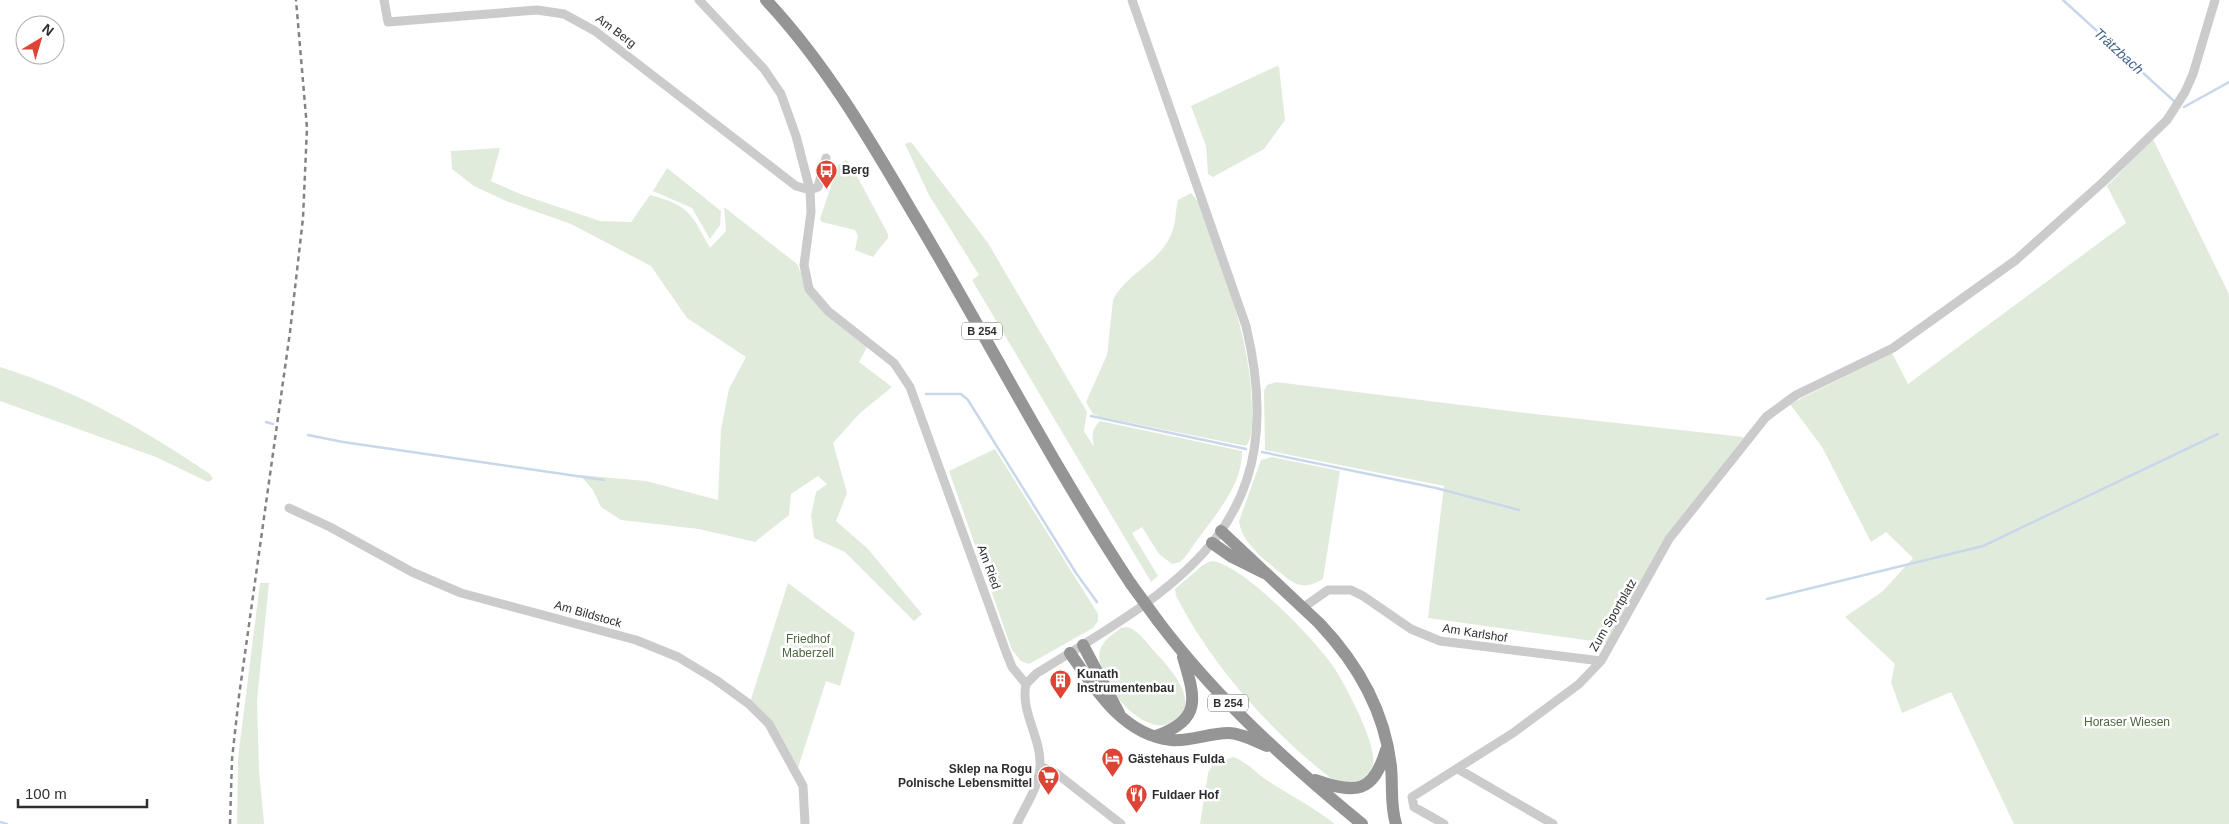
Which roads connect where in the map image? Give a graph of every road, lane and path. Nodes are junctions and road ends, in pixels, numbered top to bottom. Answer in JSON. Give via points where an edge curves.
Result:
{"nodes":[{"id":1,"x":384,"y":0,"type":"edge"},
{"id":2,"x":699,"y":0,"type":"edge"},
{"id":3,"x":766,"y":0,"type":"edge"},
{"id":4,"x":1132,"y":0,"type":"edge"},
{"id":5,"x":2215,"y":0,"type":"edge"},
{"id":6,"x":826,"y":158,"type":"dead end"},
{"id":7,"x":810,"y":190,"type":"junction"},
{"id":8,"x":289,"y":508,"type":"dead end"},
{"id":9,"x":1221,"y":531,"type":"junction"},
{"id":10,"x":1212,"y":543,"type":"junction"},
{"id":11,"x":1268,"y":575,"type":"junction"},
{"id":12,"x":1304,"y":607,"type":"junction"},
{"id":13,"x":1083,"y":645,"type":"junction"},
{"id":14,"x":1182,"y":652,"type":"junction"},
{"id":15,"x":1070,"y":653,"type":"junction"},
{"id":16,"x":1601,"y":661,"type":"junction"},
{"id":17,"x":1026,"y":684,"type":"junction"},
{"id":18,"x":1119,"y":713,"type":"junction"},
{"id":19,"x":1156,"y":736,"type":"junction"},
{"id":20,"x":1386,"y":747,"type":"junction"},
{"id":21,"x":1276,"y":750,"type":"junction"},
{"id":22,"x":1040,"y":766,"type":"junction"},
{"id":23,"x":1458,"y":769,"type":"junction"},
{"id":24,"x":1307,"y":778,"type":"junction"},
{"id":25,"x":805,"y":824,"type":"edge"},
{"id":26,"x":1016,"y":824,"type":"edge"},
{"id":27,"x":1121,"y":824,"type":"edge"},
{"id":28,"x":1362,"y":824,"type":"edge"},
{"id":29,"x":1396,"y":824,"type":"edge"},
{"id":30,"x":1444,"y":824,"type":"edge"},
{"id":31,"x":1553,"y":824,"type":"edge"}],
"edges":[{"from":1,"to":7,"type":"street","name":"Am Berg","via":[[388,22],[537,10],[574,18],[796,186]]},
{"from":2,"to":7,"type":"street","via":[[775,82],[796,136]]},
{"from":3,"to":14,"type":"highway","number":"B 254","bridge":true,"via":[[812,55],[854,115],[1096,529],[1131,584]]},
{"from":4,"to":9,"type":"street","via":[[1235,287],[1253,352],[1258,404],[1255,449],[1240,500]]},
{"from":5,"to":16,"type":"street","name":"Zum Sportplatz","via":[[2193,74],[2167,120],[2016,260],[1893,348],[1796,394],[1766,417],[1669,539]]},
{"from":6,"to":7,"type":"street","via":[[818,187]]},
{"from":7,"to":17,"type":"street","name":"Am Ried","via":[[811,212],[804,264],[809,289],[828,311],[894,362],[910,387],[1006,652],[1012,667]]},
{"from":8,"to":25,"type":"street","name":"Am Bildstock","via":[[412,572],[461,593],[636,640],[678,657],[716,680],[749,704],[769,724],[803,786]]},
{"from":9,"to":10,"type":"street"},
{"from":9,"to":11,"type":"highway"},
{"from":10,"to":11,"type":"highway","via":[[1240,562]]},
{"from":10,"to":13,"type":"street","via":[[1160,594]]},
{"from":11,"to":12,"type":"highway"},
{"from":12,"to":16,"type":"street","name":"Am Karlshof","via":[[1328,590],[1351,590],[1411,630],[1440,641]]},
{"from":12,"to":20,"type":"highway","via":[[1333,638],[1361,678],[1380,720]]},
{"from":13,"to":15,"type":"street"},
{"from":13,"to":18,"type":"highway"},
{"from":14,"to":19,"type":"highway","via":[[1194,695],[1191,711],[1177,728]]},
{"from":14,"to":21,"type":"highway","number":"B 254"},
{"from":15,"to":17,"type":"street","via":[[1037,673]]},
{"from":15,"to":18,"type":"highway","via":[[1104,702]]},
{"from":16,"to":23,"type":"street","name":"Zum Sportplatz","via":[[1572,689]]},
{"from":17,"to":22,"type":"street","via":[[1024,693]]},
{"from":18,"to":19,"type":"highway","via":[[1138,728]]},
{"from":19,"to":21,"type":"highway","via":[[1171,740],[1236,734]]},
{"from":20,"to":24,"type":"highway","via":[[1379,772],[1362,787],[1344,789]]},
{"from":20,"to":29,"type":"highway"},
{"from":21,"to":24,"type":"highway","number":"B 254"},
{"from":22,"to":26,"type":"street","via":[[1035,786]]},
{"from":22,"to":27,"type":"street","via":[[1056,773]]},
{"from":23,"to":30,"type":"street","name":"Zum Sportplatz","via":[[1412,797],[1414,807]]},
{"from":23,"to":31,"type":"street"},
{"from":24,"to":28,"type":"highway","number":"B 254"}]}
